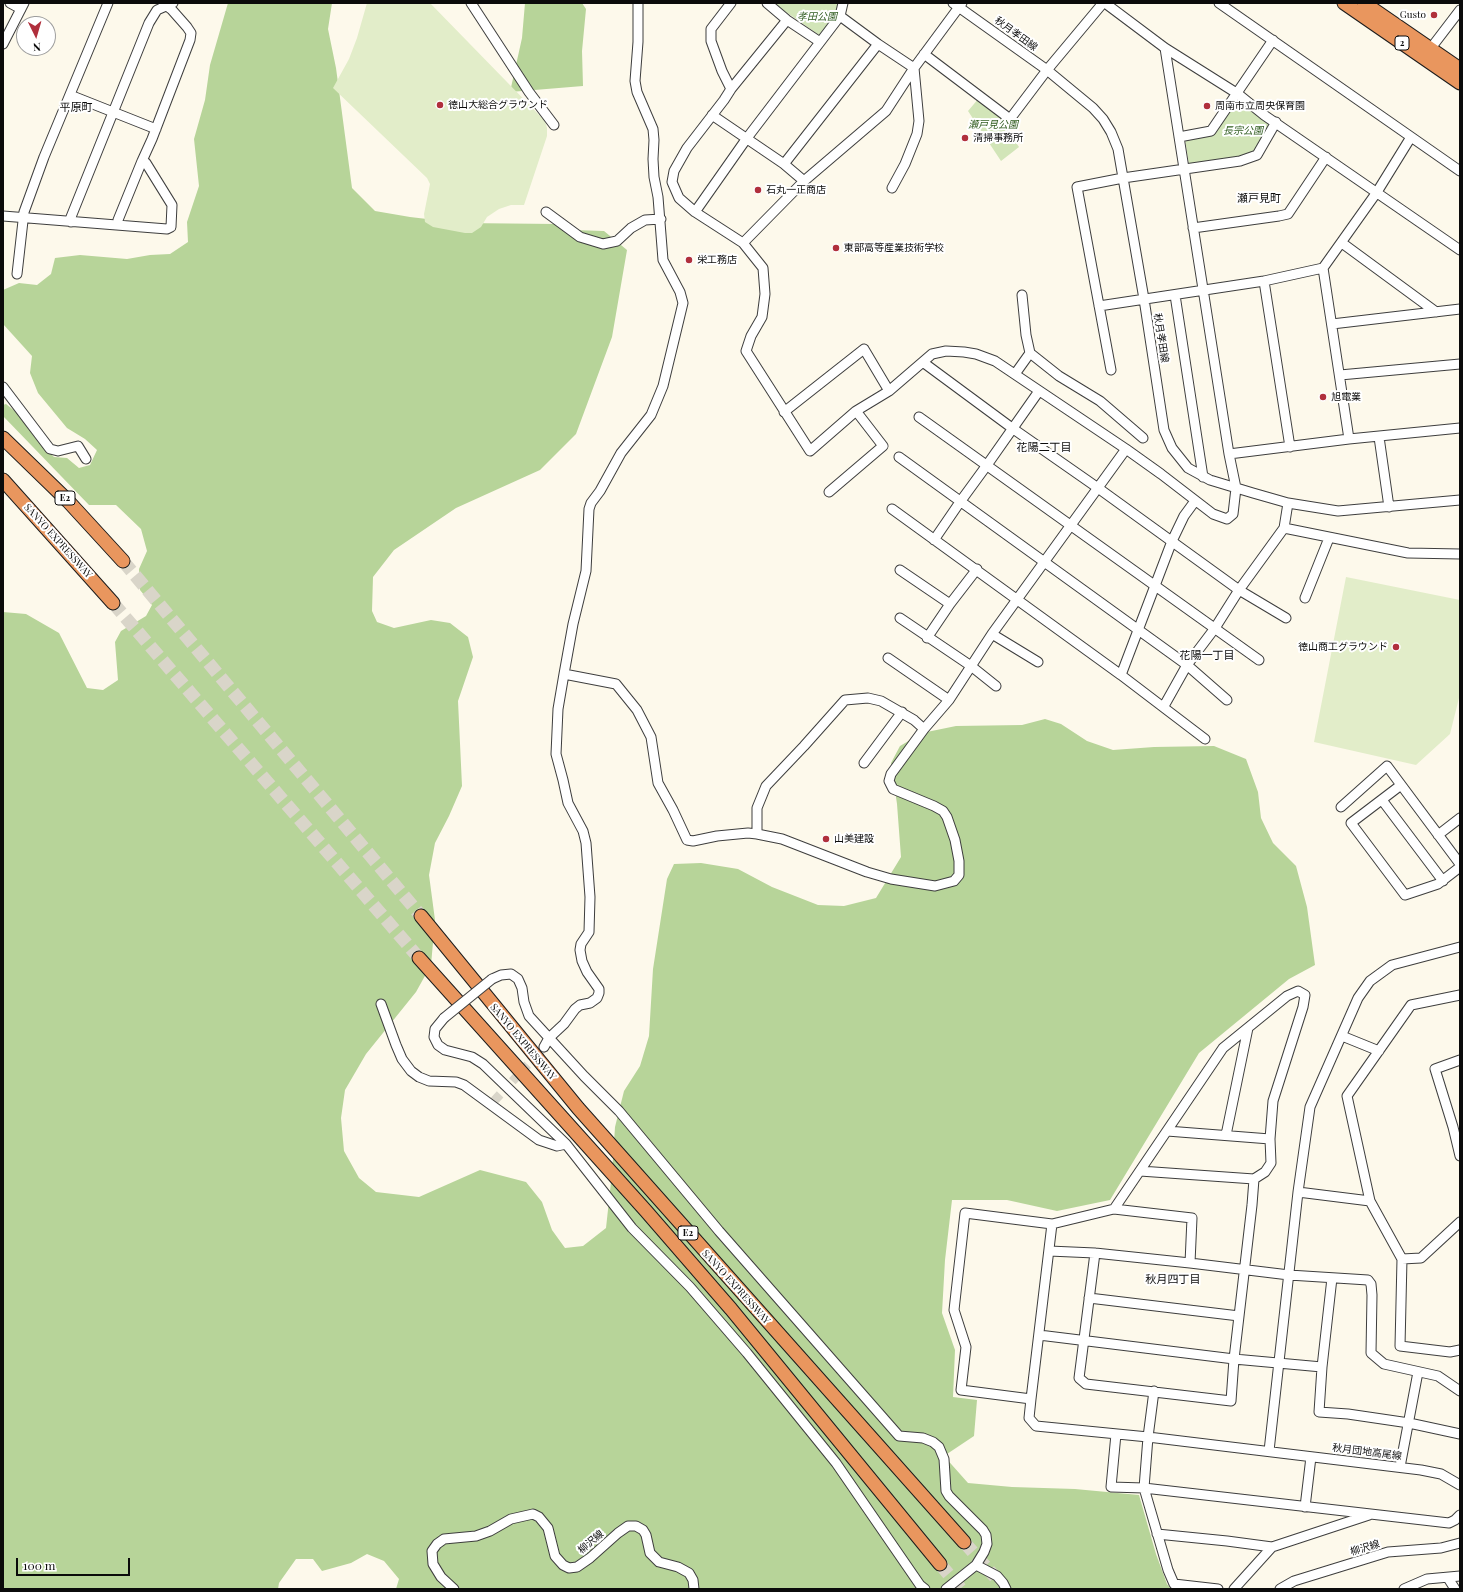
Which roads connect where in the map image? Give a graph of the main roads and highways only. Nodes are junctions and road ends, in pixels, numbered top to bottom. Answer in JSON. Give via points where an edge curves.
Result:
{"nodes":[{"id":1,"x":1344,"y":3,"type":"edge"},
{"id":2,"x":1364,"y":3,"type":"edge"},
{"id":3,"x":1460,"y":69,"type":"edge"},
{"id":4,"x":1460,"y":84,"type":"edge"},
{"id":5,"x":3,"y":438,"type":"edge"},
{"id":6,"x":3,"y":480,"type":"edge"},
{"id":7,"x":123,"y":561,"type":"tunnel mouth"},
{"id":8,"x":113,"y":603,"type":"tunnel mouth"},
{"id":9,"x":421,"y":916,"type":"tunnel mouth"},
{"id":10,"x":419,"y":958,"type":"tunnel mouth"},
{"id":11,"x":964,"y":1542,"type":"tunnel mouth"},
{"id":12,"x":940,"y":1564,"type":"tunnel mouth"}],
"edges":[{"from":1,"to":4,"type":"highway","number":"2"},
{"from":2,"to":3,"type":"highway","number":"2"},
{"from":5,"to":7,"type":"highway","number":"E2","via":[[68,501]]},
{"from":6,"to":8,"type":"highway","name":"SANYO EXPRESSWAY"},
{"from":9,"to":11,"type":"highway","name":"SANYO EXPRESSWAY","number":"E2","via":[[578,1108]]},
{"from":10,"to":12,"type":"highway","name":"SANYO EXPRESSWAY","number":"E2","via":[[731,1309]]}]}
